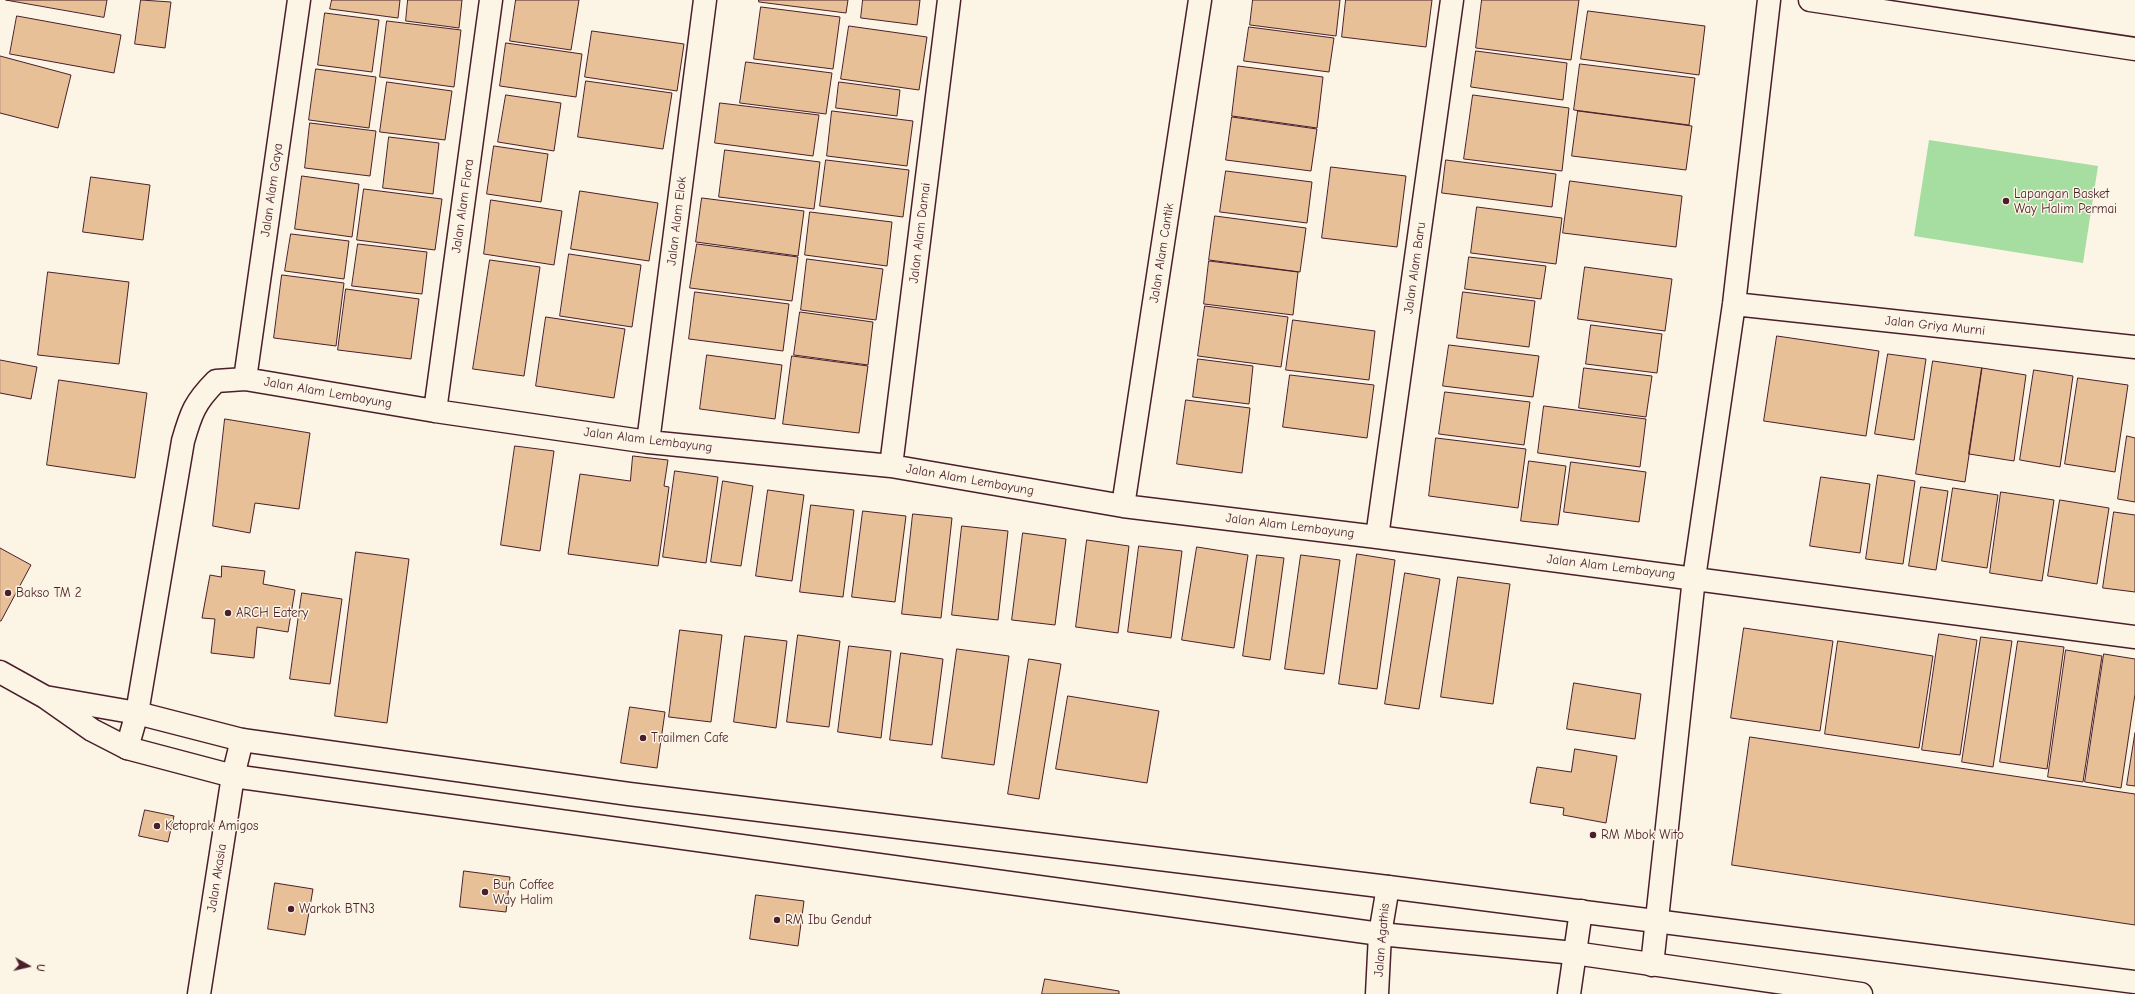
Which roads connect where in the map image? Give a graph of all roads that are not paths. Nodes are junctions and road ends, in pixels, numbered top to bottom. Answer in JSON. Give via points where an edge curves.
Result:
{"nodes":[{"id":1,"x":299,"y":0,"type":"edge"},
{"id":2,"x":491,"y":0,"type":"edge"},
{"id":3,"x":705,"y":0,"type":"edge"},
{"id":4,"x":949,"y":0,"type":"edge"},
{"id":5,"x":1200,"y":0,"type":"edge"},
{"id":6,"x":1452,"y":0,"type":"edge"},
{"id":7,"x":1769,"y":0,"type":"edge"},
{"id":8,"x":1810,"y":0,"type":"edge"},
{"id":9,"x":2135,"y":49,"type":"edge"},
{"id":10,"x":1734,"y":304,"type":"junction"},
{"id":11,"x":2135,"y":348,"type":"edge"},
{"id":12,"x":245,"y":379,"type":"junction"},
{"id":13,"x":435,"y":412,"type":"junction"},
{"id":14,"x":648,"y":442,"type":"junction"},
{"id":15,"x":891,"y":466,"type":"junction"},
{"id":16,"x":1123,"y":506,"type":"junction"},
{"id":17,"x":1377,"y":537,"type":"junction"},
{"id":18,"x":1694,"y":578,"type":"junction"},
{"id":19,"x":2135,"y":638,"type":"edge"},
{"id":20,"x":0,"y":672,"type":"edge"},
{"id":21,"x":45,"y":697,"type":"junction"},
{"id":22,"x":137,"y":713,"type":"junction"},
{"id":23,"x":242,"y":740,"type":"junction"},
{"id":24,"x":127,"y":748,"type":"junction"},
{"id":25,"x":233,"y":776,"type":"junction"},
{"id":26,"x":1388,"y":886,"type":"junction"},
{"id":27,"x":1581,"y":911,"type":"junction"},
{"id":28,"x":1656,"y":920,"type":"junction"},
{"id":29,"x":1380,"y":934,"type":"junction"},
{"id":30,"x":1574,"y":953,"type":"junction"},
{"id":31,"x":1652,"y":964,"type":"junction"},
{"id":32,"x":2135,"y":982,"type":"edge"},
{"id":33,"x":199,"y":994,"type":"edge"},
{"id":34,"x":1377,"y":994,"type":"edge"},
{"id":35,"x":1569,"y":994,"type":"edge"},
{"id":36,"x":1861,"y":994,"type":"edge"}],
"edges":[{"from":1,"to":12,"type":"street","name":"Jalan Alam Gaya"},
{"from":2,"to":13,"type":"street","name":"Jalan Alam Flora"},
{"from":3,"to":14,"type":"street","name":"Jalan Alam Elok"},
{"from":4,"to":15,"type":"street","name":"Jalan Alam Damai"},
{"from":5,"to":16,"type":"street","name":"Jalan Alam Cantik"},
{"from":6,"to":17,"type":"street","name":"Jalan Alam Baru"},
{"from":7,"to":10,"type":"street"},
{"from":8,"to":9,"type":"street"},
{"from":10,"to":11,"type":"street","name":"Jalan Griya Murni"},
{"from":10,"to":18,"type":"street"},
{"from":12,"to":13,"type":"street","name":"Jalan Alam Lembayung"},
{"from":12,"to":22,"type":"street","name":"Jalan Alam Lembayung","via":[[216,381],[199,398],[190,418],[183,441]]},
{"from":13,"to":14,"type":"street","name":"Jalan Alam Lembayung"},
{"from":14,"to":15,"type":"street","name":"Jalan Alam Lembayung"},
{"from":15,"to":16,"type":"street","name":"Jalan Alam Lembayung"},
{"from":16,"to":17,"type":"street","name":"Jalan Alam Lembayung"},
{"from":17,"to":18,"type":"street","name":"Jalan Alam Lembayung"},
{"from":18,"to":19,"type":"street","name":"Jalan Alam Lembayung"},
{"from":18,"to":28,"type":"street"},
{"from":20,"to":21,"type":"street"},
{"from":21,"to":22,"type":"street"},
{"from":21,"to":24,"type":"street","via":[[92,730]]},
{"from":22,"to":23,"type":"street"},
{"from":22,"to":24,"type":"street","name":"Jalan Alam Lembayung"},
{"from":23,"to":25,"type":"street","name":"Jalan Akasia"},
{"from":23,"to":26,"type":"street","via":[[630,794]]},
{"from":24,"to":25,"type":"street"},
{"from":25,"to":29,"type":"street"},
{"from":25,"to":33,"type":"street","name":"Jalan Akasia"},
{"from":26,"to":27,"type":"street"},
{"from":26,"to":29,"type":"street","name":"Jalan Agathis"},
{"from":27,"to":28,"type":"street"},
{"from":27,"to":30,"type":"street"},
{"from":28,"to":31,"type":"street"},
{"from":28,"to":32,"type":"street"},
{"from":29,"to":30,"type":"street"},
{"from":29,"to":34,"type":"street","name":"Jalan Agathis"},
{"from":30,"to":31,"type":"street"},
{"from":30,"to":35,"type":"street"},
{"from":31,"to":36,"type":"street"}]}
